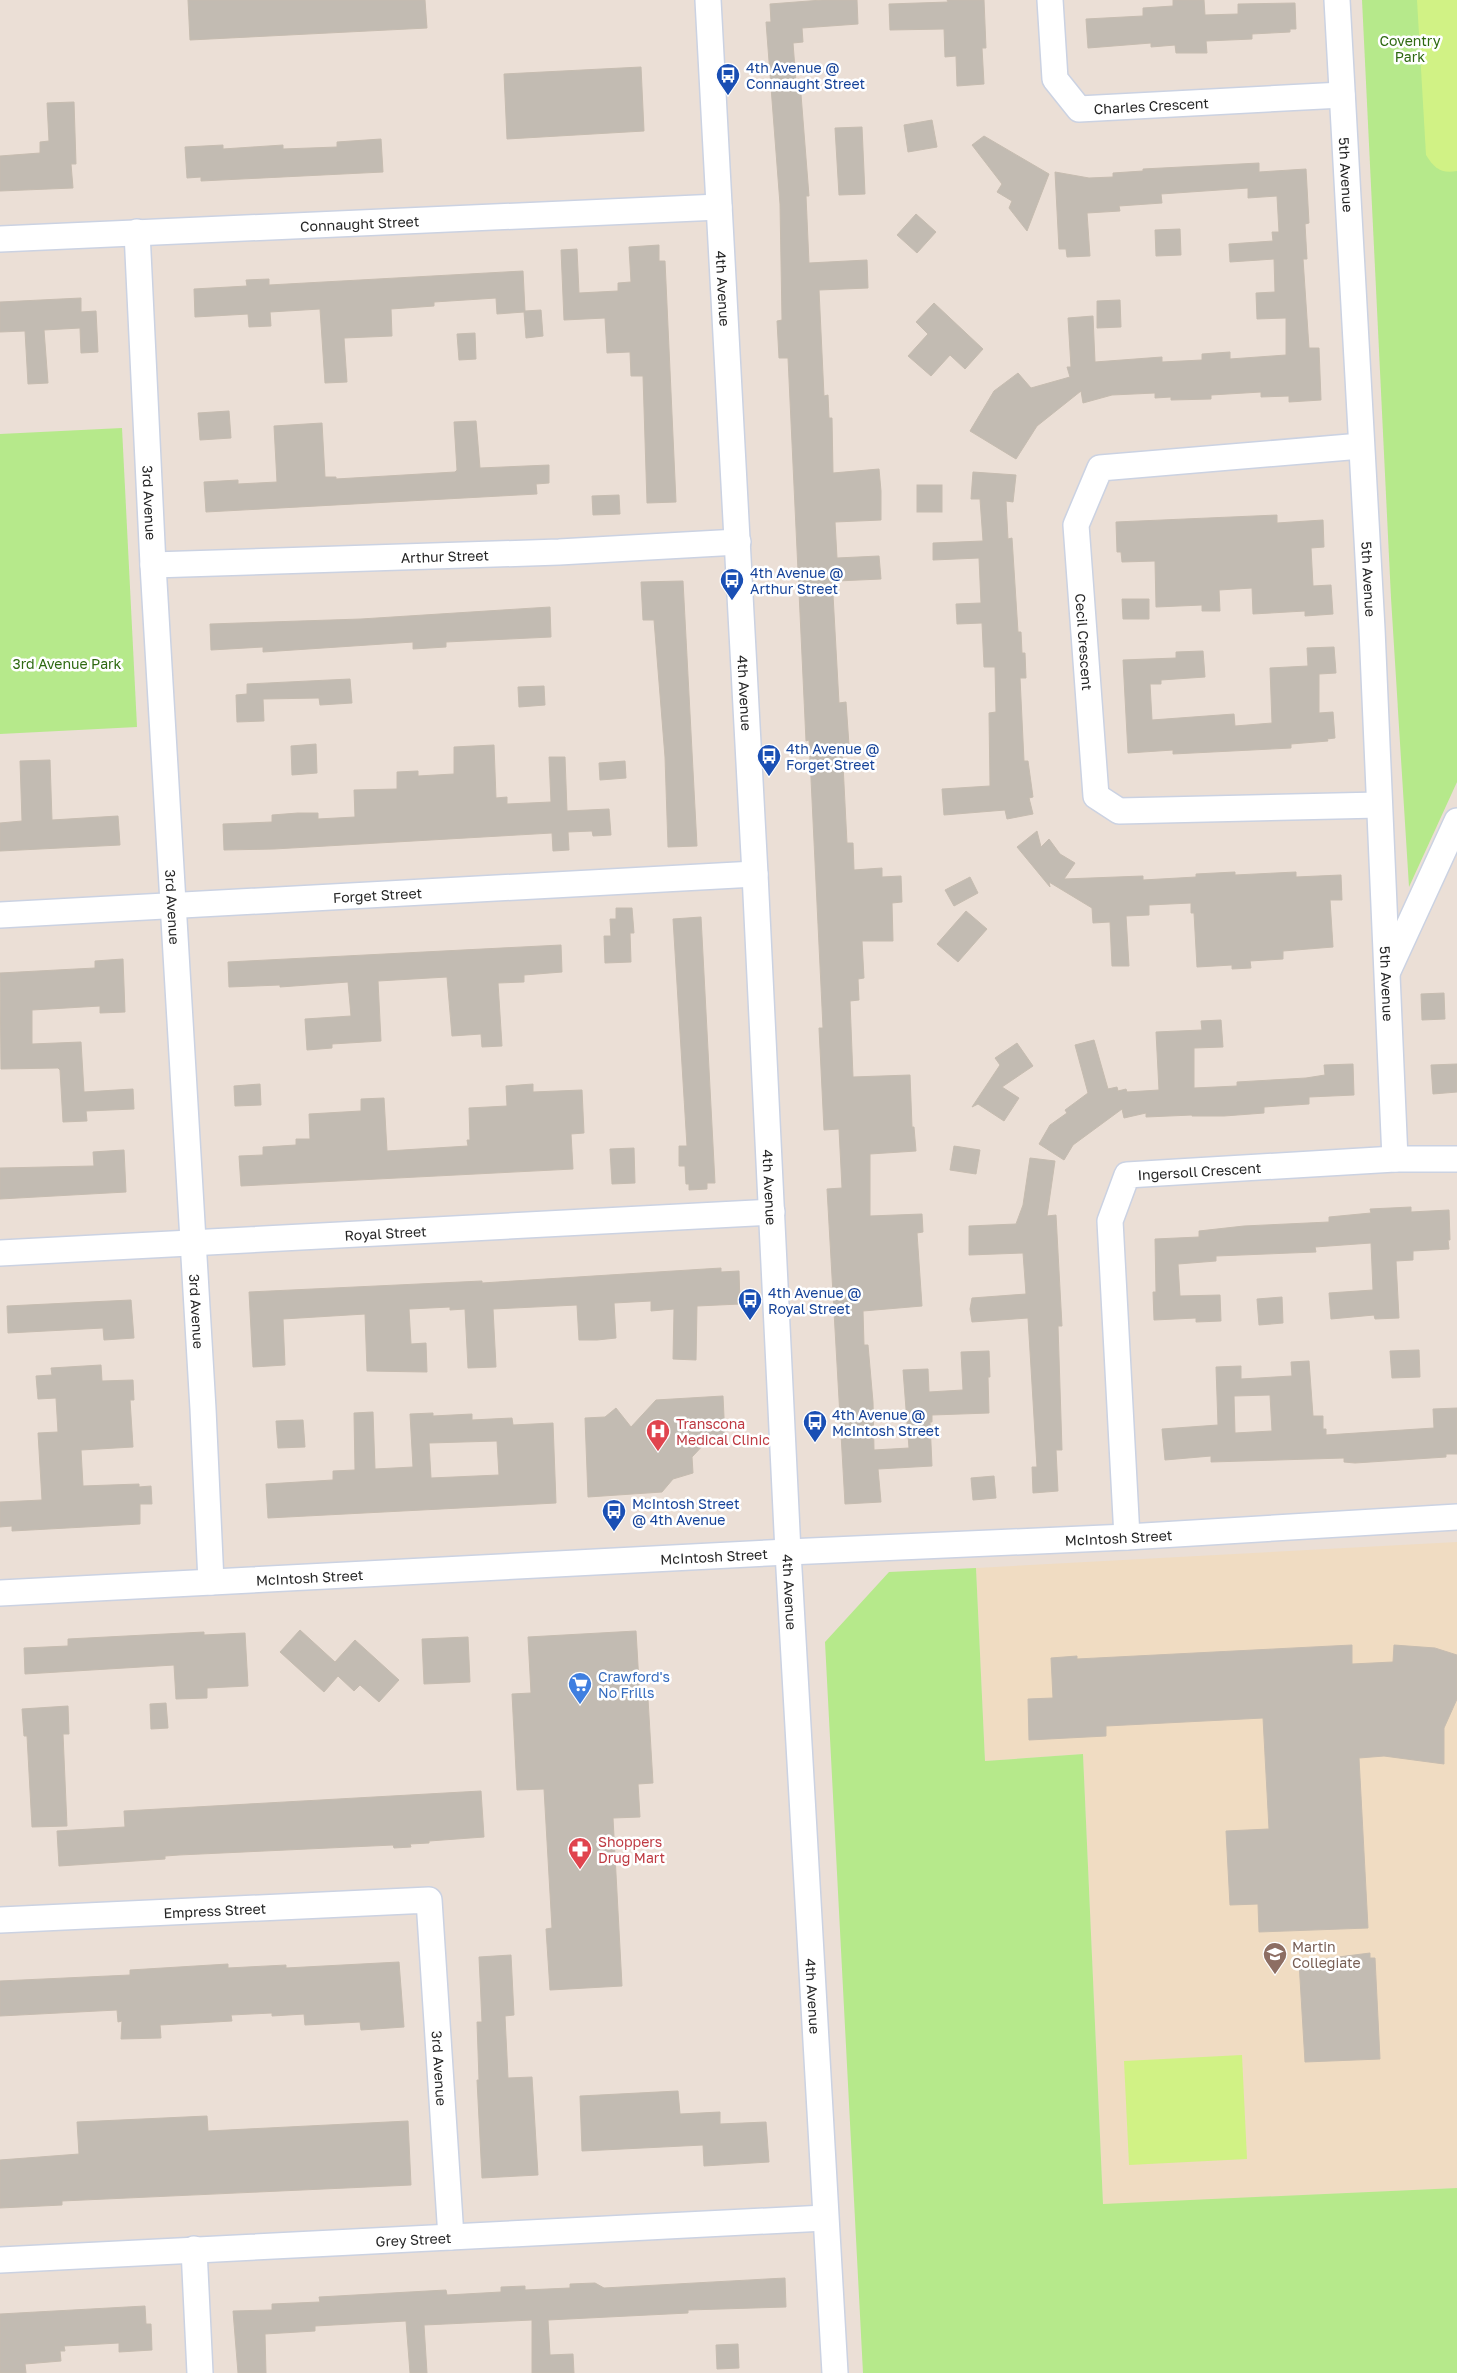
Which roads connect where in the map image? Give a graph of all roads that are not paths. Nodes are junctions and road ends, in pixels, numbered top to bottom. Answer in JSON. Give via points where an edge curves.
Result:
{"nodes":[{"id":1,"x":708,"y":0,"type":"edge"},
{"id":2,"x":1050,"y":0,"type":"edge"},
{"id":3,"x":1337,"y":0,"type":"edge"},
{"id":4,"x":1342,"y":95,"type":"junction"},
{"id":5,"x":719,"y":207,"type":"junction"},
{"id":6,"x":137,"y":232,"type":"junction"},
{"id":7,"x":0,"y":239,"type":"edge"},
{"id":8,"x":1361,"y":446,"type":"junction"},
{"id":9,"x":738,"y":542,"type":"junction"},
{"id":10,"x":153,"y":565,"type":"junction"},
{"id":11,"x":1379,"y":805,"type":"junction"},
{"id":12,"x":1457,"y":821,"type":"edge"},
{"id":13,"x":755,"y":874,"type":"junction"},
{"id":14,"x":173,"y":905,"type":"junction"},
{"id":15,"x":0,"y":914,"type":"edge"},
{"id":16,"x":1386,"y":975,"type":"junction"},
{"id":17,"x":1395,"y":1159,"type":"junction"},
{"id":18,"x":1457,"y":1160,"type":"edge"},
{"id":19,"x":772,"y":1212,"type":"junction"},
{"id":20,"x":192,"y":1242,"type":"junction"},
{"id":21,"x":0,"y":1253,"type":"edge"},
{"id":22,"x":1457,"y":1517,"type":"edge"},
{"id":23,"x":1128,"y":1537,"type":"junction"},
{"id":24,"x":788,"y":1552,"type":"junction"},
{"id":25,"x":211,"y":1582,"type":"junction"},
{"id":26,"x":0,"y":1593,"type":"edge"},
{"id":27,"x":429,"y":1900,"type":"joint"},
{"id":28,"x":0,"y":1920,"type":"edge"},
{"id":29,"x":825,"y":2218,"type":"junction"},
{"id":30,"x":451,"y":2237,"type":"junction"},
{"id":31,"x":194,"y":2249,"type":"junction"},
{"id":32,"x":0,"y":2260,"type":"edge"},
{"id":33,"x":200,"y":2373,"type":"edge"},
{"id":34,"x":835,"y":2373,"type":"edge"}],
"edges":[{"from":1,"to":5,"type":"street","name":"4th Avenue"},
{"from":2,"to":4,"type":"street","name":"Charles Crescent","via":[[1055,79],[1079,109]]},
{"from":3,"to":4,"type":"street","name":"5th Avenue"},
{"from":4,"to":8,"type":"street","name":"5th Avenue"},
{"from":5,"to":6,"type":"street","name":"Connaught Street"},
{"from":5,"to":9,"type":"street","name":"4th Avenue"},
{"from":6,"to":7,"type":"street","name":"Connaught Street"},
{"from":6,"to":10,"type":"street","name":"3rd Avenue"},
{"from":8,"to":11,"type":"street","name":"5th Avenue"},
{"from":8,"to":11,"type":"street","name":"Cecil Crescent","via":[[1100,468],[1076,525],[1096,796],[1119,812]]},
{"from":9,"to":10,"type":"street","name":"Arthur Street","via":[[559,552]]},
{"from":9,"to":13,"type":"street","name":"4th Avenue"},
{"from":10,"to":14,"type":"street","name":"3rd Avenue"},
{"from":11,"to":16,"type":"street","name":"5th Avenue"},
{"from":12,"to":16,"type":"street"},
{"from":13,"to":14,"type":"street","name":"Forget Street"},
{"from":13,"to":19,"type":"street","name":"4th Avenue"},
{"from":14,"to":15,"type":"street","name":"Forget Street"},
{"from":14,"to":20,"type":"street","name":"3rd Avenue"},
{"from":16,"to":17,"type":"street","name":"5th Avenue"},
{"from":17,"to":18,"type":"street","name":"Ingersoll Crescent"},
{"from":17,"to":23,"type":"street","name":"Ingersoll Crescent","via":[[1127,1175],[1110,1221]]},
{"from":19,"to":20,"type":"street","name":"Royal Street"},
{"from":19,"to":24,"type":"street","name":"4th Avenue"},
{"from":20,"to":21,"type":"street","name":"Royal Street"},
{"from":20,"to":25,"type":"street","name":"3rd Avenue"},
{"from":22,"to":23,"type":"street","name":"McIntosh Street"},
{"from":23,"to":24,"type":"street","name":"McIntosh Street"},
{"from":24,"to":25,"type":"street","name":"McIntosh Street"},
{"from":24,"to":29,"type":"street","name":"4th Avenue"},
{"from":25,"to":26,"type":"street","name":"McIntosh Street"},
{"from":27,"to":28,"type":"street","name":"Empress Street"},
{"from":27,"to":30,"type":"street","name":"3rd Avenue"},
{"from":29,"to":30,"type":"street","name":"Grey Street"},
{"from":29,"to":34,"type":"street","name":"4th Avenue"},
{"from":30,"to":31,"type":"street","name":"Grey Street"},
{"from":31,"to":32,"type":"street","name":"Grey Street"},
{"from":31,"to":33,"type":"street"}]}
